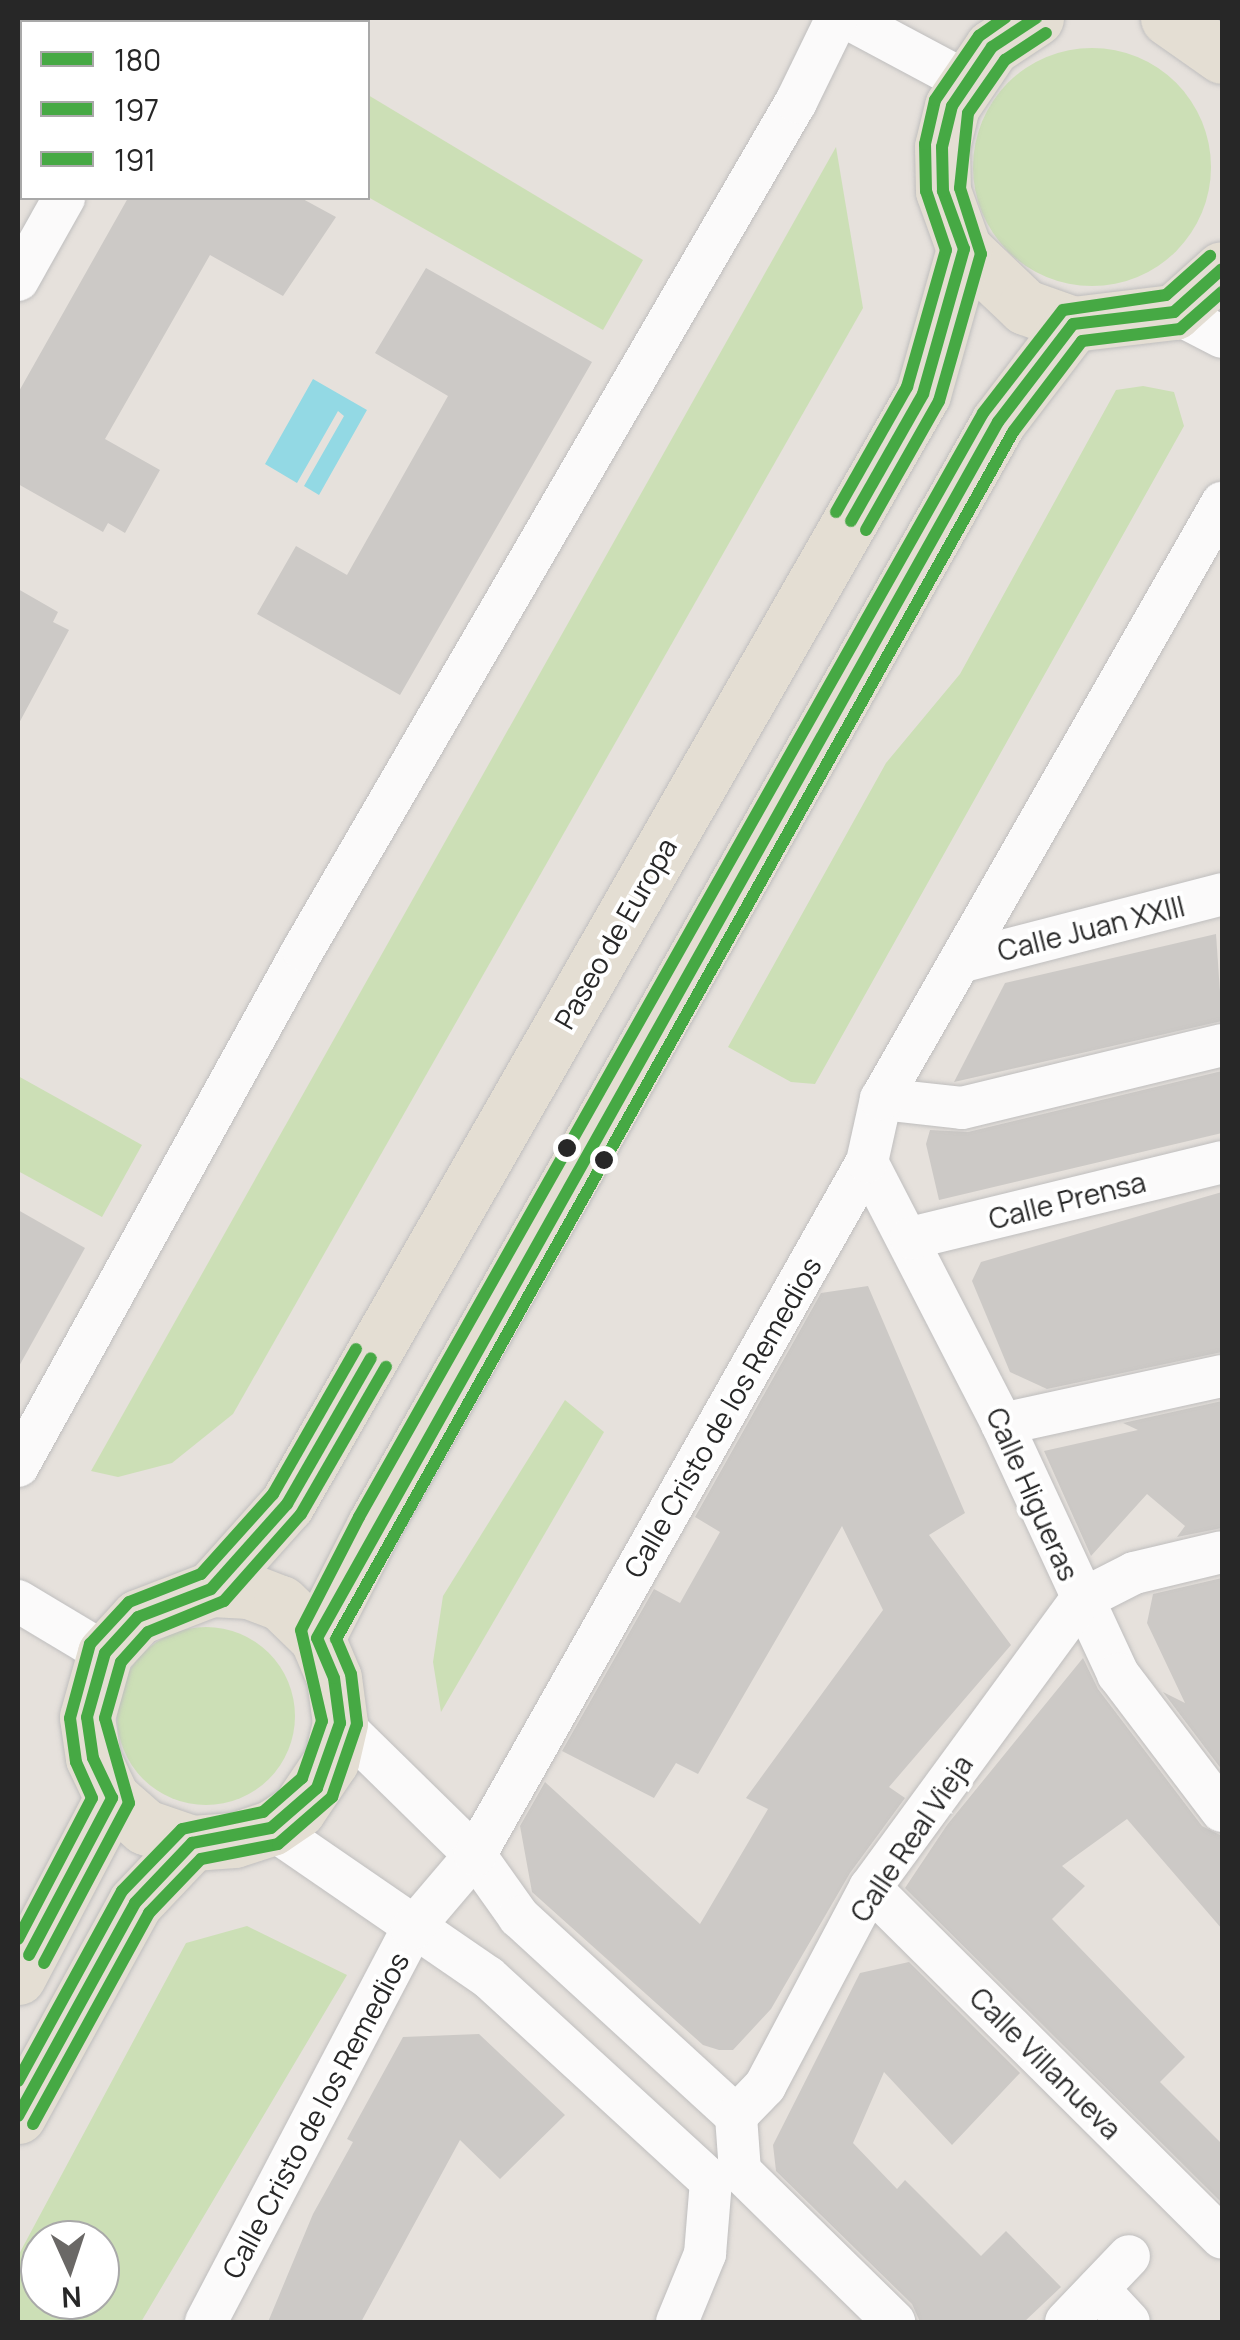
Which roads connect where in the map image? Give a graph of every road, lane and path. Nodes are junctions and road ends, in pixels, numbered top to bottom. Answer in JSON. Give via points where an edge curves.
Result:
{"nodes":[{"id":1,"x":837,"y":18,"type":"edge"},
{"id":2,"x":847,"y":18,"type":"edge"},
{"id":3,"x":1036,"y":18,"type":"edge"},
{"id":4,"x":1168,"y":18,"type":"edge"},
{"id":5,"x":1222,"y":56,"type":"edge"},
{"id":6,"x":965,"y":82,"type":"junction"},
{"id":7,"x":63,"y":200,"type":"edge"},
{"id":8,"x":964,"y":248,"type":"junction"},
{"id":9,"x":1222,"y":268,"type":"edge"},
{"id":10,"x":18,"y":280,"type":"edge"},
{"id":11,"x":1174,"y":312,"type":"junction"},
{"id":12,"x":1073,"y":324,"type":"junction"},
{"id":13,"x":1222,"y":337,"type":"edge"},
{"id":14,"x":1222,"y":503,"type":"edge"},
{"id":15,"x":1222,"y":894,"type":"edge"},
{"id":16,"x":960,"y":962,"type":"junction"},
{"id":17,"x":1222,"y":1045,"type":"edge"},
{"id":18,"x":881,"y":1099,"type":"junction"},
{"id":19,"x":867,"y":1162,"type":"junction"},
{"id":20,"x":1222,"y":1162,"type":"edge"},
{"id":21,"x":911,"y":1238,"type":"junction"},
{"id":22,"x":1222,"y":1376,"type":"edge"},
{"id":23,"x":1002,"y":1424,"type":"junction"},
{"id":24,"x":18,"y":1466,"type":"edge"},
{"id":25,"x":1222,"y":1552,"type":"edge"},
{"id":26,"x":212,"y":1589,"type":"junction"},
{"id":27,"x":1081,"y":1600,"type":"junction"},
{"id":28,"x":18,"y":1601,"type":"edge"},
{"id":29,"x":317,"y":1638,"type":"junction"},
{"id":30,"x":106,"y":1653,"type":"junction"},
{"id":31,"x":340,"y":1723,"type":"junction"},
{"id":32,"x":112,"y":1798,"type":"junction"},
{"id":33,"x":1222,"y":1811,"type":"edge"},
{"id":34,"x":271,"y":1828,"type":"junction"},
{"id":35,"x":192,"y":1843,"type":"junction"},
{"id":36,"x":474,"y":1855,"type":"junction"},
{"id":37,"x":870,"y":1888,"type":"junction"},
{"id":38,"x":412,"y":1929,"type":"junction"},
{"id":39,"x":18,"y":1977,"type":"edge"},
{"id":40,"x":18,"y":2116,"type":"edge"},
{"id":41,"x":736,"y":2116,"type":"junction"},
{"id":42,"x":726,"y":2176,"type":"junction"},
{"id":43,"x":1222,"y":2238,"type":"edge"},
{"id":44,"x":1129,"y":2256,"type":"dead end"},
{"id":45,"x":1098,"y":2289,"type":"junction"},
{"id":46,"x":206,"y":2322,"type":"edge"},
{"id":47,"x":677,"y":2322,"type":"edge"},
{"id":48,"x":894,"y":2322,"type":"edge"},
{"id":49,"x":1066,"y":2322,"type":"edge"},
{"id":50,"x":1129,"y":2322,"type":"edge"}],
"edges":[{"from":1,"to":24,"type":"street","via":[[796,102],[302,950]]},
{"from":2,"to":6,"type":"street"},
{"from":3,"to":6,"type":"main road","via":[[992,47]]},
{"from":4,"to":5,"type":"main road"},
{"from":6,"to":8,"type":"main road","via":[[942,147],[943,191]]},
{"from":7,"to":10,"type":"street"},
{"from":8,"to":12,"type":"main road","via":[[1025,307]]},
{"from":8,"to":26,"type":"main road","name":"Paseo de Europa","via":[[923,394],[287,1504]]},
{"from":9,"to":11,"type":"main road"},
{"from":11,"to":12,"type":"main road"},
{"from":11,"to":13,"type":"street"},
{"from":12,"to":29,"type":"main road","via":[[998,422]]},
{"from":14,"to":16,"type":"street","name":"Calle Cristo de los Remedios"},
{"from":15,"to":16,"type":"street","name":"Calle Juan XXIII"},
{"from":16,"to":18,"type":"street","name":"Calle Cristo de los Remedios"},
{"from":17,"to":18,"type":"street","via":[[962,1108]]},
{"from":18,"to":19,"type":"street","name":"Calle Cristo de los Remedios"},
{"from":19,"to":21,"type":"street","name":"Calle Higueras"},
{"from":19,"to":36,"type":"street","name":"Calle Cristo de los Remedios"},
{"from":20,"to":21,"type":"street","name":"Calle Prensa"},
{"from":21,"to":23,"type":"street","name":"Calle Higueras"},
{"from":22,"to":23,"type":"street"},
{"from":23,"to":27,"type":"street","name":"Calle Higueras"},
{"from":25,"to":27,"type":"street","name":"Calle Real Vieja","via":[[1134,1572]]},
{"from":26,"to":29,"type":"main road","via":[[281,1604]]},
{"from":26,"to":30,"type":"main road","via":[[138,1617]]},
{"from":27,"to":33,"type":"street","name":"Calle Higueras","via":[[1118,1674]]},
{"from":27,"to":37,"type":"street","name":"Calle Real Vieja"},
{"from":28,"to":30,"type":"street"},
{"from":29,"to":31,"type":"main road","via":[[334,1678]]},
{"from":30,"to":32,"type":"main road","via":[[86,1717]]},
{"from":31,"to":34,"type":"main road","via":[[317,1788]]},
{"from":31,"to":36,"type":"street"},
{"from":32,"to":35,"type":"main road","via":[[145,1827]]},
{"from":32,"to":39,"type":"main road"},
{"from":34,"to":35,"type":"main road"},
{"from":34,"to":38,"type":"street"},
{"from":35,"to":40,"type":"main road","via":[[136,1903]]},
{"from":36,"to":38,"type":"street","name":"Calle Cristo de los Remedios"},
{"from":36,"to":41,"type":"street","via":[[519,1917]]},
{"from":37,"to":41,"type":"street","name":"Calle Real Vieja","via":[[766,2086]]},
{"from":37,"to":43,"type":"street","name":"Calle Villanueva"},
{"from":38,"to":42,"type":"street","via":[[488,1977]]},
{"from":38,"to":46,"type":"street","name":"Calle Cristo de los Remedios"},
{"from":41,"to":42,"type":"street"},
{"from":42,"to":47,"type":"street"},
{"from":42,"to":48,"type":"street"},
{"from":44,"to":45,"type":"street"},
{"from":45,"to":49,"type":"street"},
{"from":45,"to":50,"type":"street"}]}
